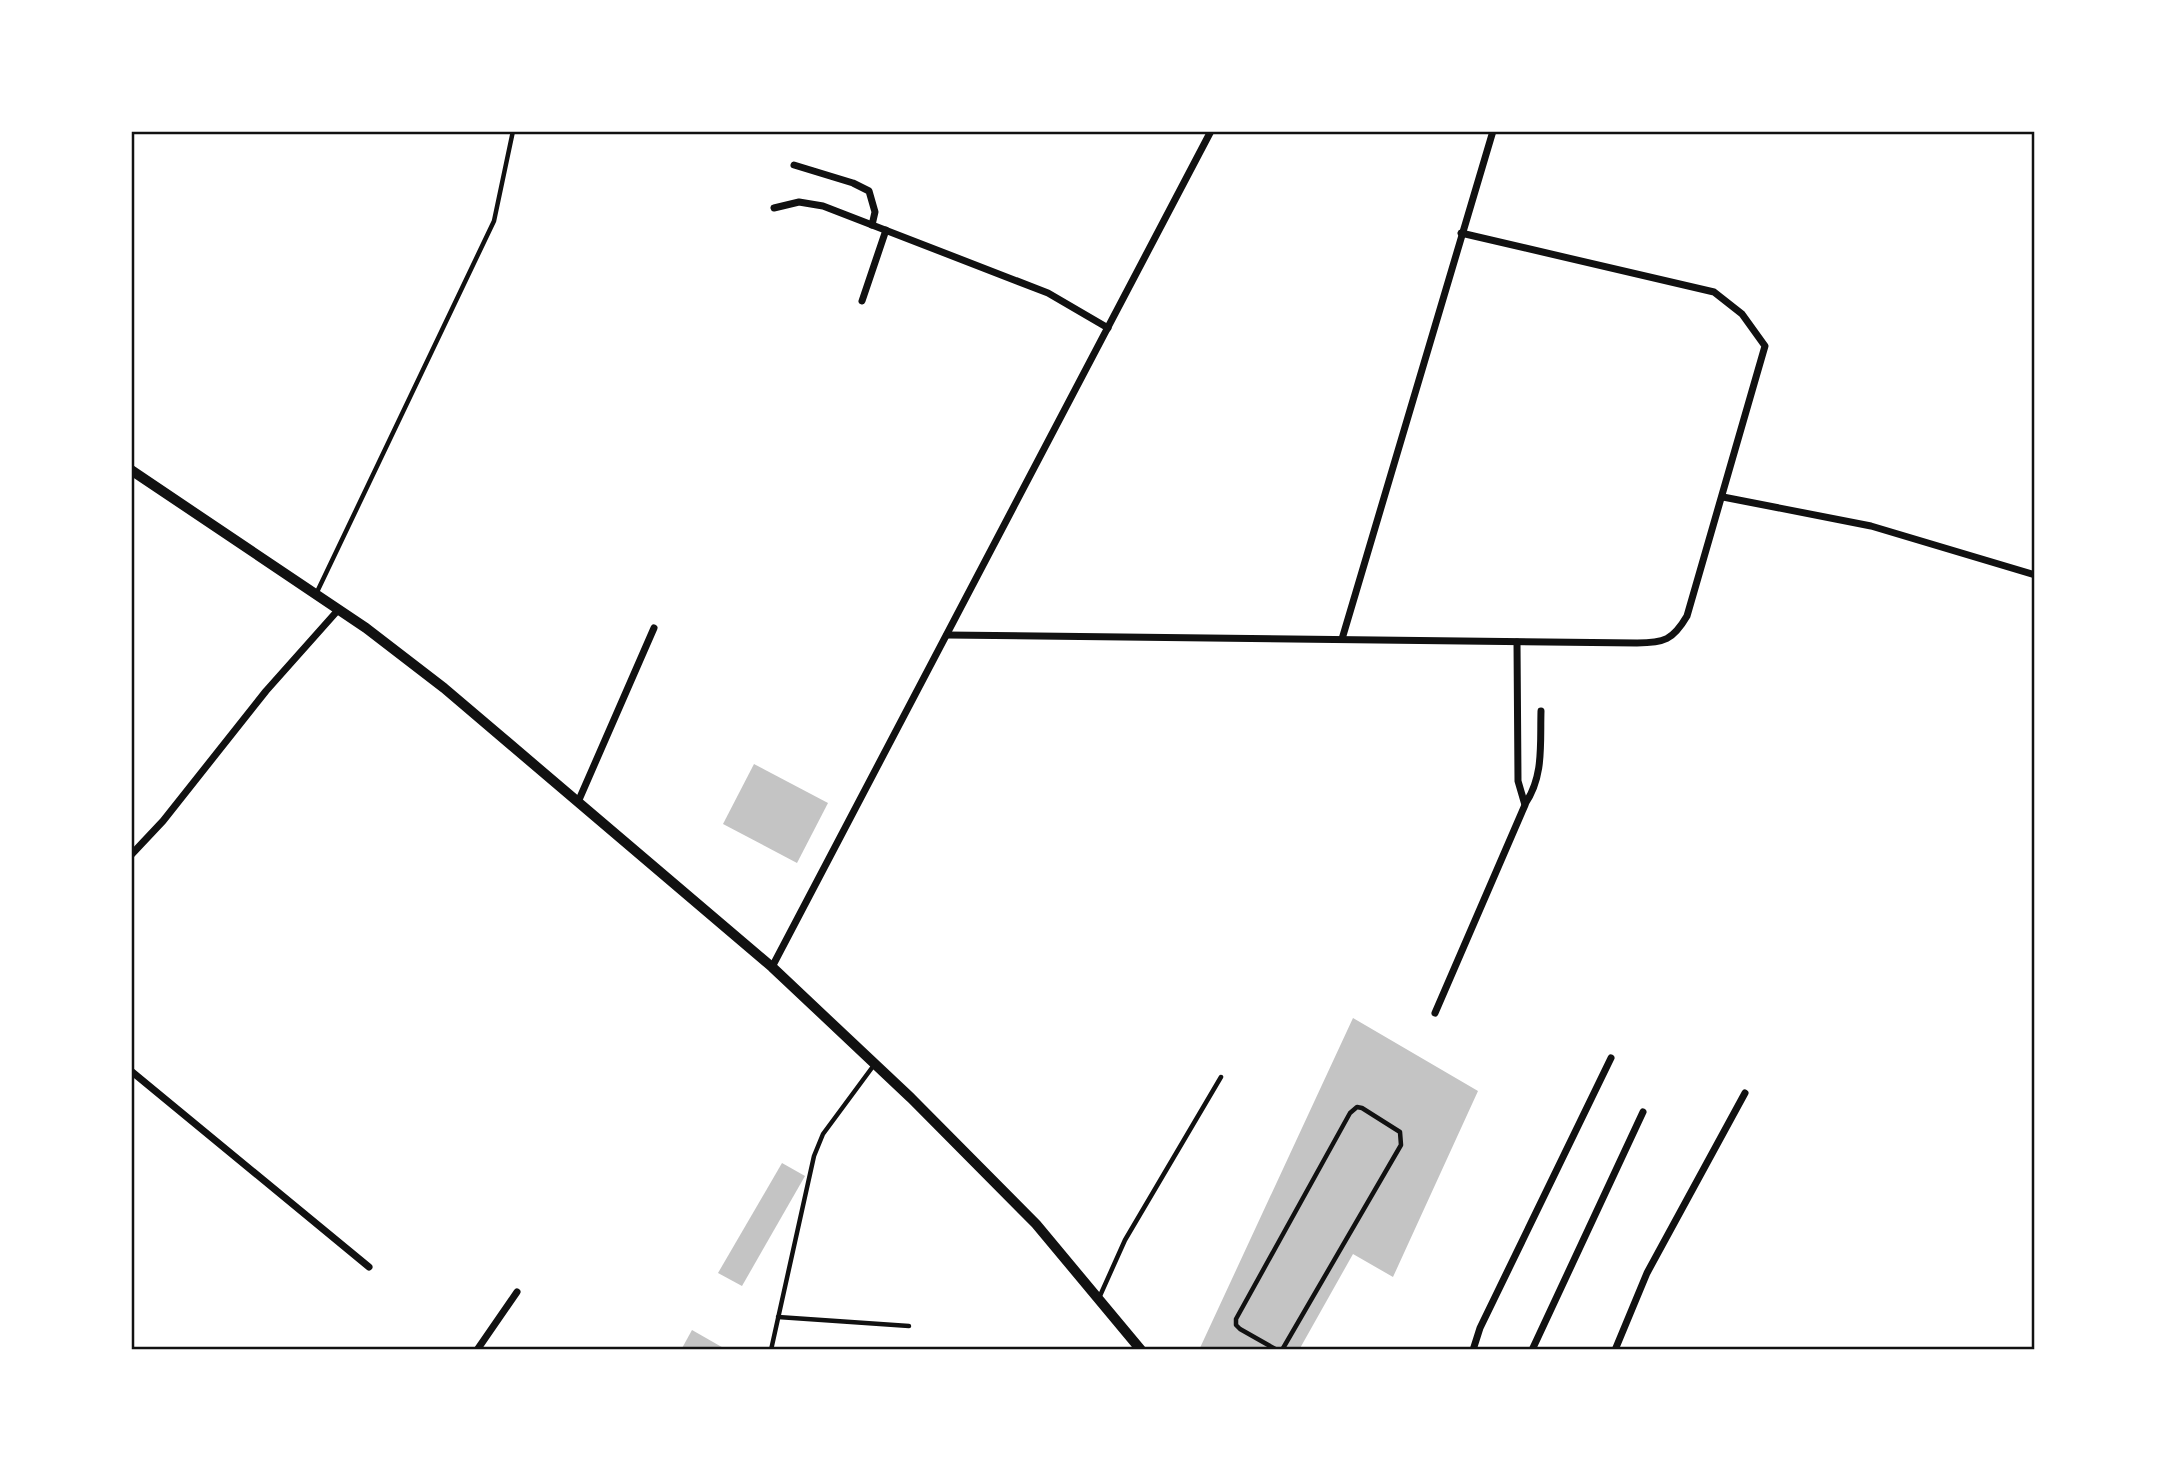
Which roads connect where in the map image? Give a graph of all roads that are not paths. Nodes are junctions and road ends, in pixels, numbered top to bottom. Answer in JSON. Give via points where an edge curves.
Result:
{"nodes":[{"id":1,"x":513,"y":131,"type":"edge"},
{"id":2,"x":1211,"y":131,"type":"edge"},
{"id":3,"x":1493,"y":131,"type":"edge"},
{"id":4,"x":794,"y":165,"type":"dead end"},
{"id":5,"x":774,"y":208,"type":"dead end"},
{"id":6,"x":872,"y":225,"type":"junction"},
{"id":7,"x":886,"y":230,"type":"junction"},
{"id":8,"x":1461,"y":233,"type":"junction"},
{"id":9,"x":862,"y":301,"type":"dead end"},
{"id":10,"x":1108,"y":328,"type":"junction"},
{"id":11,"x":131,"y":470,"type":"edge"},
{"id":12,"x":1723,"y":497,"type":"junction"},
{"id":13,"x":2035,"y":575,"type":"edge"},
{"id":14,"x":316,"y":593,"type":"junction"},
{"id":15,"x":338,"y":609,"type":"junction"},
{"id":16,"x":654,"y":628,"type":"dead end"},
{"id":17,"x":947,"y":635,"type":"junction"},
{"id":18,"x":1342,"y":639,"type":"junction"},
{"id":19,"x":1517,"y":642,"type":"junction"},
{"id":20,"x":1541,"y":711,"type":"dead end"},
{"id":21,"x":578,"y":802,"type":"junction"},
{"id":22,"x":1525,"y":805,"type":"junction"},
{"id":23,"x":131,"y":855,"type":"edge"},
{"id":24,"x":772,"y":967,"type":"junction"},
{"id":25,"x":1435,"y":1013,"type":"dead end"},
{"id":26,"x":1611,"y":1059,"type":"dead end"},
{"id":27,"x":875,"y":1064,"type":"junction"},
{"id":28,"x":131,"y":1071,"type":"edge"},
{"id":29,"x":1221,"y":1077,"type":"dead end"},
{"id":30,"x":1745,"y":1093,"type":"dead end"},
{"id":31,"x":1643,"y":1112,"type":"dead end"},
{"id":32,"x":369,"y":1267,"type":"dead end"},
{"id":33,"x":517,"y":1292,"type":"dead end"},
{"id":34,"x":1099,"y":1299,"type":"junction"},
{"id":35,"x":778,"y":1317,"type":"junction"},
{"id":36,"x":909,"y":1326,"type":"dead end"},
{"id":37,"x":477,"y":1350,"type":"edge"},
{"id":38,"x":771,"y":1350,"type":"edge"},
{"id":39,"x":1141,"y":1350,"type":"edge"},
{"id":40,"x":1277,"y":1350,"type":"edge"},
{"id":41,"x":1282,"y":1350,"type":"edge"},
{"id":42,"x":1473,"y":1350,"type":"edge"},
{"id":43,"x":1532,"y":1350,"type":"edge"},
{"id":44,"x":1615,"y":1350,"type":"edge"}],
"edges":[{"from":1,"to":14,"type":"lane","via":[[494,221]]},
{"from":2,"to":10,"type":"street"},
{"from":3,"to":8,"type":"street"},
{"from":4,"to":6,"type":"street","via":[[869,191],[875,212]]},
{"from":5,"to":6,"type":"street","via":[[799,202],[823,206]]},
{"from":6,"to":7,"type":"street"},
{"from":7,"to":9,"type":"street"},
{"from":7,"to":10,"type":"street","via":[[1048,293]]},
{"from":8,"to":12,"type":"street","via":[[1714,292],[1742,314],[1765,346]]},
{"from":8,"to":18,"type":"street"},
{"from":10,"to":17,"type":"street"},
{"from":11,"to":14,"type":"street"},
{"from":12,"to":13,"type":"street","via":[[1871,526]]},
{"from":12,"to":19,"type":"street","via":[[1687,616],[1667,639],[1654,643]]},
{"from":14,"to":15,"type":"street"},
{"from":15,"to":21,"type":"street","via":[[443,688]]},
{"from":15,"to":23,"type":"street"},
{"from":16,"to":21,"type":"street"},
{"from":17,"to":18,"type":"street"},
{"from":17,"to":24,"type":"street"},
{"from":18,"to":19,"type":"street"},
{"from":19,"to":22,"type":"street","via":[[1518,781]]},
{"from":20,"to":22,"type":"street","via":[[1539,776]]},
{"from":21,"to":24,"type":"street"},
{"from":22,"to":25,"type":"street"},
{"from":24,"to":27,"type":"street"},
{"from":26,"to":42,"type":"street"},
{"from":27,"to":34,"type":"street","via":[[1036,1224]]},
{"from":27,"to":35,"type":"lane","via":[[823,1134],[814,1156]]},
{"from":28,"to":32,"type":"street"},
{"from":29,"to":34,"type":"lane","via":[[1125,1240]]},
{"from":30,"to":44,"type":"street","via":[[1647,1273]]},
{"from":31,"to":43,"type":"street"},
{"from":33,"to":37,"type":"street"},
{"from":34,"to":39,"type":"street"},
{"from":35,"to":36,"type":"lane"},
{"from":35,"to":38,"type":"lane"},
{"from":40,"to":41,"type":"lane","via":[[1240,1329],[1236,1319],[1350,1112],[1362,1108],[1400,1132],[1401,1145]]}]}
